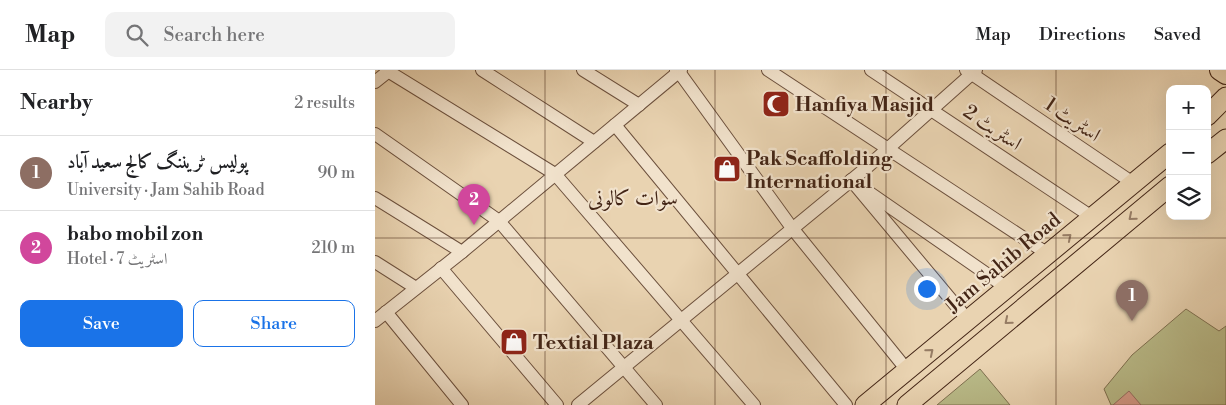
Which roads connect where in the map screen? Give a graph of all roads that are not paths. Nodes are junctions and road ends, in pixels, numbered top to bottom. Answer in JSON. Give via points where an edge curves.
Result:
{"nodes":[{"id":1,"x":482,"y":70,"type":"edge"},
{"id":2,"x":583,"y":70,"type":"edge"},
{"id":3,"x":768,"y":70,"type":"edge"},
{"id":4,"x":871,"y":70,"type":"edge"},
{"id":5,"x":1220,"y":70,"type":"edge"},
{"id":6,"x":388,"y":71,"type":"edge"},
{"id":7,"x":679,"y":71,"type":"edge"},
{"id":8,"x":971,"y":71,"type":"edge"},
{"id":9,"x":1226,"y":74,"type":"edge"},
{"id":10,"x":375,"y":82,"type":"edge"},
{"id":11,"x":1226,"y":97,"type":"edge"},
{"id":12,"x":639,"y":105,"type":"junction"},
{"id":13,"x":932,"y":109,"type":"junction"},
{"id":14,"x":1211,"y":112,"type":"edge"},
{"id":15,"x":615,"y":125,"type":"junction"},
{"id":16,"x":375,"y":134,"type":"edge"},
{"id":17,"x":1226,"y":139,"type":"edge"},
{"id":18,"x":594,"y":142,"type":"junction"},
{"id":19,"x":887,"y":148,"type":"junction"},
{"id":20,"x":1211,"y":151,"type":"edge"},
{"id":21,"x":1166,"y":156,"type":"edge"},
{"id":22,"x":555,"y":174,"type":"junction"},
{"id":23,"x":851,"y":180,"type":"junction"},
{"id":24,"x":1133,"y":183,"type":"junction"},
{"id":25,"x":1166,"y":189,"type":"edge"},
{"id":26,"x":375,"y":198,"type":"edge"},
{"id":27,"x":1092,"y":217,"type":"junction"},
{"id":28,"x":499,"y":221,"type":"junction"},
{"id":29,"x":792,"y":228,"type":"junction"},
{"id":30,"x":462,"y":252,"type":"junction"},
{"id":31,"x":1048,"y":254,"type":"junction"},
{"id":32,"x":375,"y":262,"type":"edge"},
{"id":33,"x":441,"y":268,"type":"junction"},
{"id":34,"x":737,"y":274,"type":"junction"},
{"id":35,"x":416,"y":288,"type":"junction"},
{"id":36,"x":1007,"y":288,"type":"junction"},
{"id":37,"x":386,"y":312,"type":"junction"},
{"id":38,"x":681,"y":320,"type":"junction"},
{"id":39,"x":968,"y":320,"type":"junction"},
{"id":40,"x":375,"y":321,"type":"edge"},
{"id":41,"x":624,"y":367,"type":"junction"},
{"id":42,"x":907,"y":370,"type":"junction"},
{"id":43,"x":462,"y":405,"type":"edge"},
{"id":44,"x":557,"y":405,"type":"edge"},
{"id":45,"x":578,"y":405,"type":"edge"},
{"id":46,"x":656,"y":405,"type":"edge"},
{"id":47,"x":754,"y":405,"type":"edge"},
{"id":48,"x":846,"y":405,"type":"edge"},
{"id":49,"x":865,"y":405,"type":"edge"},
{"id":50,"x":907,"y":405,"type":"edge"}],
"edges":[{"from":1,"to":18,"type":"street"},
{"from":2,"to":12,"type":"street"},
{"from":3,"to":19,"type":"street"},
{"from":4,"to":13,"type":"street","name":"اسٹریٹ 2"},
{"from":5,"to":9,"type":"highway"},
{"from":6,"to":10,"type":"street"},
{"from":6,"to":22,"type":"street"},
{"from":7,"to":12,"type":"street"},
{"from":7,"to":29,"type":"street"},
{"from":8,"to":13,"type":"street"},
{"from":8,"to":24,"type":"street","name":"اسٹریٹ 1"},
{"from":11,"to":14,"type":"main road"},
{"from":12,"to":15,"type":"street"},
{"from":13,"to":19,"type":"street"},
{"from":13,"to":27,"type":"street","name":"اسٹریٹ 2"},
{"from":15,"to":18,"type":"street"},
{"from":15,"to":34,"type":"street"},
{"from":16,"to":28,"type":"street"},
{"from":17,"to":20,"type":"main road"},
{"from":18,"to":22,"type":"street"},
{"from":19,"to":23,"type":"street"},
{"from":19,"to":31,"type":"street"},
{"from":21,"to":24,"type":"main road","name":"Jam Sahib Road"},
{"from":22,"to":28,"type":"street"},
{"from":22,"to":38,"type":"street"},
{"from":23,"to":29,"type":"street"},
{"from":23,"to":36,"type":"street"},
{"from":23,"to":39,"type":"street"},
{"from":24,"to":27,"type":"main road","name":"Jam Sahib Road"},
{"from":25,"to":50,"type":"main road","one_way":true},
{"from":26,"to":30,"type":"street"},
{"from":31,"to":27,"type":"main road","name":"Jam Sahib Road","one_way":true},
{"from":28,"to":30,"type":"street"},
{"from":28,"to":41,"type":"street"},
{"from":29,"to":34,"type":"street"},
{"from":29,"to":42,"type":"street"},
{"from":30,"to":33,"type":"street"},
{"from":31,"to":36,"type":"main road","name":"Jam Sahib Road"},
{"from":32,"to":35,"type":"street"},
{"from":33,"to":35,"type":"street"},
{"from":33,"to":44,"type":"street"},
{"from":34,"to":38,"type":"street"},
{"from":34,"to":48,"type":"street"},
{"from":35,"to":37,"type":"street"},
{"from":36,"to":39,"type":"main road","name":"Jam Sahib Road"},
{"from":37,"to":40,"type":"street"},
{"from":37,"to":43,"type":"street"},
{"from":38,"to":41,"type":"street"},
{"from":38,"to":47,"type":"street"},
{"from":42,"to":39,"type":"main road","name":"Jam Sahib Road","one_way":true},
{"from":41,"to":45,"type":"street"},
{"from":41,"to":46,"type":"street"},
{"from":42,"to":49,"type":"main road","name":"Jam Sahib Road"}]}
